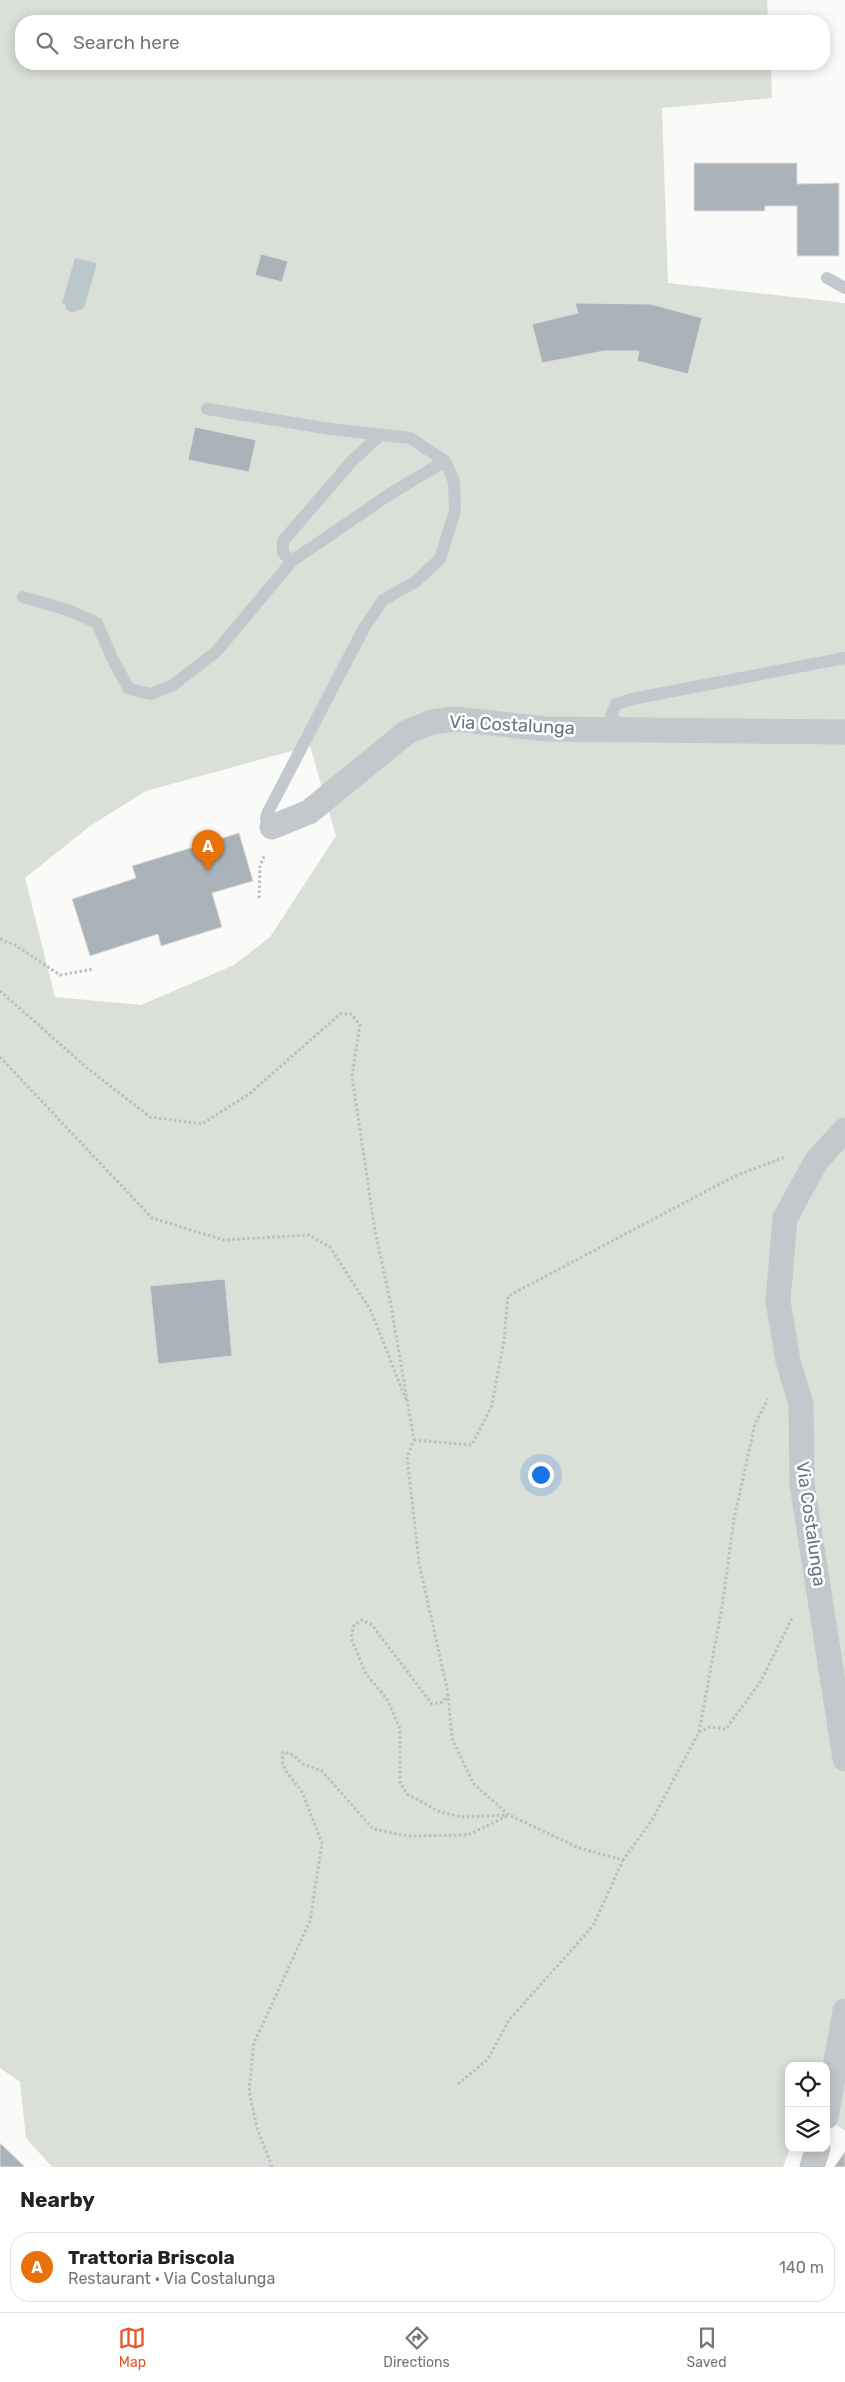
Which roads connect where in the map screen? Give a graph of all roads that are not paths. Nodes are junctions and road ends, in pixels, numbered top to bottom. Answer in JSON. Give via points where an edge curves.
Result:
{"nodes":[{"id":1,"x":827,"y":278,"type":"dead end"},
{"id":2,"x":845,"y":288,"type":"edge"},
{"id":3,"x":207,"y":409,"type":"dead end"},
{"id":4,"x":380,"y":435,"type":"junction"},
{"id":5,"x":445,"y":461,"type":"junction"},
{"id":6,"x":292,"y":561,"type":"junction"},
{"id":7,"x":23,"y":597,"type":"dead end"},
{"id":8,"x":845,"y":658,"type":"edge"},
{"id":9,"x":623,"y":728,"type":"junction"},
{"id":10,"x":845,"y":732,"type":"edge"},
{"id":11,"x":272,"y":827,"type":"joint"},
{"id":12,"x":845,"y":1130,"type":"edge"},
{"id":13,"x":845,"y":1759,"type":"edge"},
{"id":14,"x":845,"y":2011,"type":"edge"},
{"id":15,"x":828,"y":2107,"type":"edge"},
{"id":16,"x":817,"y":2152,"type":"edge"},
{"id":17,"x":812,"y":2167,"type":"edge"}],
"edges":[{"from":1,"to":2,"type":"lane"},
{"from":3,"to":4,"type":"lane"},
{"from":4,"to":5,"type":"lane","via":[[410,438]]},
{"from":4,"to":6,"type":"lane","via":[[352,461],[283,541],[283,553]]},
{"from":5,"to":6,"type":"lane"},
{"from":5,"to":11,"type":"lane","via":[[454,482],[456,511],[440,559],[415,582],[383,600],[364,628],[268,812],[266,818]]},
{"from":6,"to":7,"type":"lane","via":[[216,652],[172,684],[151,694],[129,689],[97,623],[68,610]]},
{"from":8,"to":9,"type":"lane","via":[[616,704],[610,716]]},
{"from":9,"to":10,"type":"street","name":"Via Costalunga"},
{"from":9,"to":11,"type":"street","name":"Via Costalunga","via":[[546,729],[455,719],[432,722],[407,732],[309,812]]},
{"from":12,"to":13,"type":"street","name":"Via Costalunga","via":[[817,1160],[785,1218],[778,1301],[788,1361],[801,1404],[802,1484]]},
{"from":14,"to":15,"type":"street"},
{"from":16,"to":17,"type":"street"}]}
